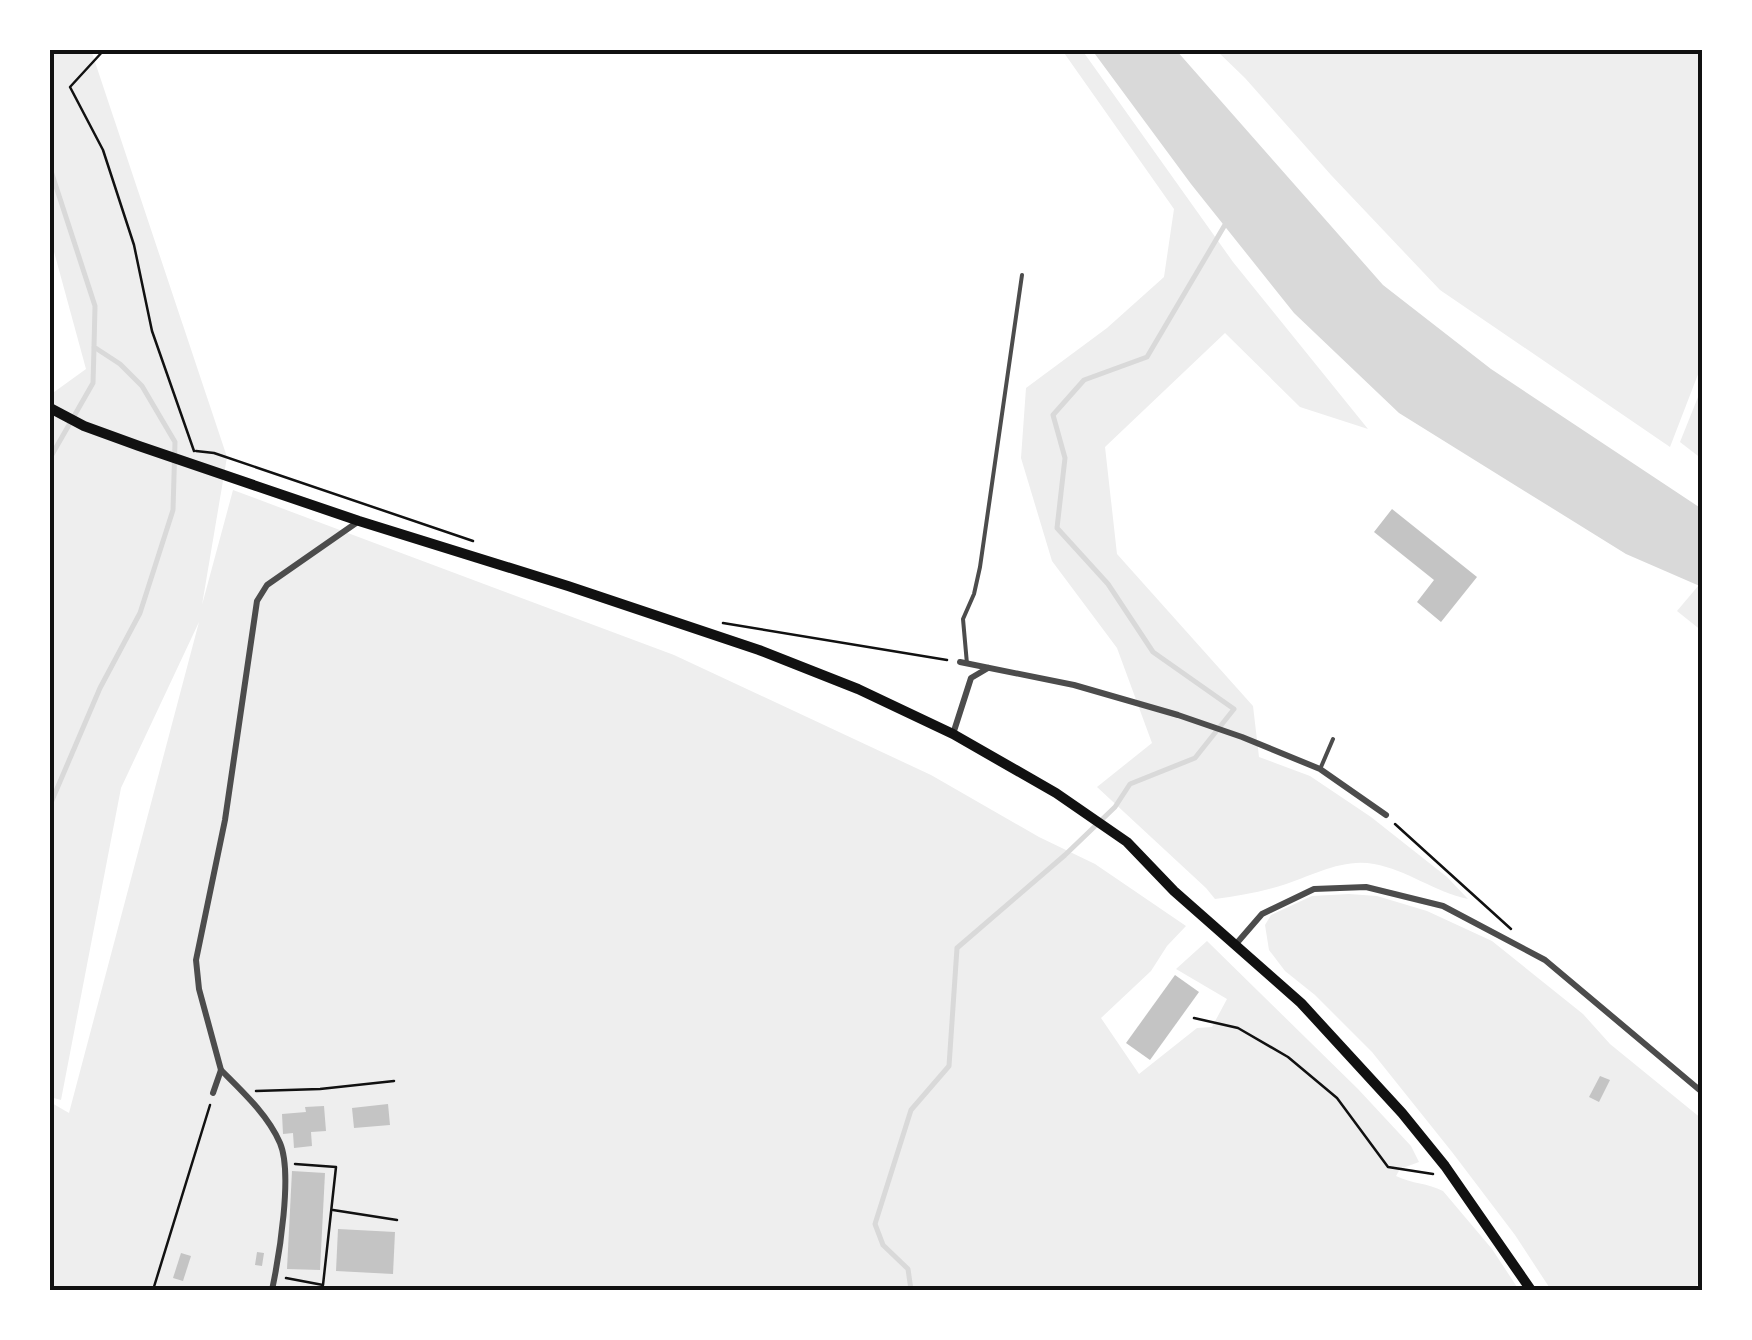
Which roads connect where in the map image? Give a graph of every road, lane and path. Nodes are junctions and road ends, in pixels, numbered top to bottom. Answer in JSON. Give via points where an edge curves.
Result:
{"nodes":[{"id":1,"x":104,"y":50,"type":"edge"},
{"id":2,"x":1022,"y":274,"type":"dead end"},
{"id":3,"x":50,"y":408,"type":"edge"},
{"id":4,"x":193,"y":457,"type":"junction"},
{"id":5,"x":359,"y":522,"type":"junction"},
{"id":6,"x":477,"y":543,"type":"dead end"},
{"id":7,"x":707,"y":620,"type":"dead end"},
{"id":8,"x":964,"y":663,"type":"junction"},
{"id":9,"x":989,"y":668,"type":"junction"},
{"id":10,"x":954,"y":734,"type":"junction"},
{"id":11,"x":1333,"y":739,"type":"dead end"},
{"id":12,"x":1320,"y":769,"type":"junction"},
{"id":13,"x":1386,"y":816,"type":"joint"},
{"id":14,"x":1517,"y":934,"type":"dead end"},
{"id":15,"x":1236,"y":944,"type":"junction"},
{"id":16,"x":1194,"y":1018,"type":"dead end"},
{"id":17,"x":221,"y":1070,"type":"junction"},
{"id":18,"x":394,"y":1082,"type":"dead end"},
{"id":19,"x":242,"y":1091,"type":"junction"},
{"id":20,"x":1702,"y":1092,"type":"edge"},
{"id":21,"x":213,"y":1093,"type":"joint"},
{"id":22,"x":284,"y":1164,"type":"junction"},
{"id":23,"x":1445,"y":1166,"type":"junction"},
{"id":24,"x":331,"y":1210,"type":"junction"},
{"id":25,"x":397,"y":1220,"type":"dead end"},
{"id":26,"x":275,"y":1276,"type":"junction"},
{"id":27,"x":322,"y":1287,"type":"edge"},
{"id":28,"x":153,"y":1290,"type":"edge"},
{"id":29,"x":272,"y":1290,"type":"edge"},
{"id":30,"x":1532,"y":1290,"type":"edge"}],
"edges":[{"from":1,"to":4,"type":"path","via":[[70,87],[103,150]]},
{"from":2,"to":8,"type":"lane","via":[[980,567],[963,618]]},
{"from":3,"to":4,"type":"main road","via":[[84,426]]},
{"from":4,"to":5,"type":"main road"},
{"from":4,"to":6,"type":"path","via":[[214,453]]},
{"from":5,"to":10,"type":"main road","via":[[759,650]]},
{"from":5,"to":17,"type":"street","via":[[266,586],[257,601],[225,820],[196,960]]},
{"from":7,"to":8,"type":"path"},
{"from":8,"to":9,"type":"street"},
{"from":9,"to":10,"type":"street","via":[[971,678]]},
{"from":9,"to":12,"type":"street","via":[[1178,715]]},
{"from":10,"to":15,"type":"main road","via":[[1127,842]]},
{"from":11,"to":12,"type":"lane"},
{"from":12,"to":13,"type":"street"},
{"from":13,"to":14,"type":"path"},
{"from":15,"to":20,"type":"street","via":[[1262,914],[1314,890],[1366,887],[1443,906],[1546,960]]},
{"from":15,"to":23,"type":"main road","via":[[1346,1050]]},
{"from":16,"to":23,"type":"path","via":[[1238,1028],[1288,1057],[1337,1098],[1388,1167],[1432,1174]]},
{"from":17,"to":19,"type":"street"},
{"from":17,"to":21,"type":"street"},
{"from":18,"to":19,"type":"path"},
{"from":19,"to":22,"type":"street","via":[[279,1140]]},
{"from":21,"to":28,"type":"path"},
{"from":22,"to":24,"type":"path","via":[[336,1167]]},
{"from":22,"to":26,"type":"street"},
{"from":23,"to":30,"type":"main road"},
{"from":24,"to":25,"type":"path"},
{"from":24,"to":27,"type":"path"},
{"from":26,"to":27,"type":"path"},
{"from":26,"to":29,"type":"street"}]}
